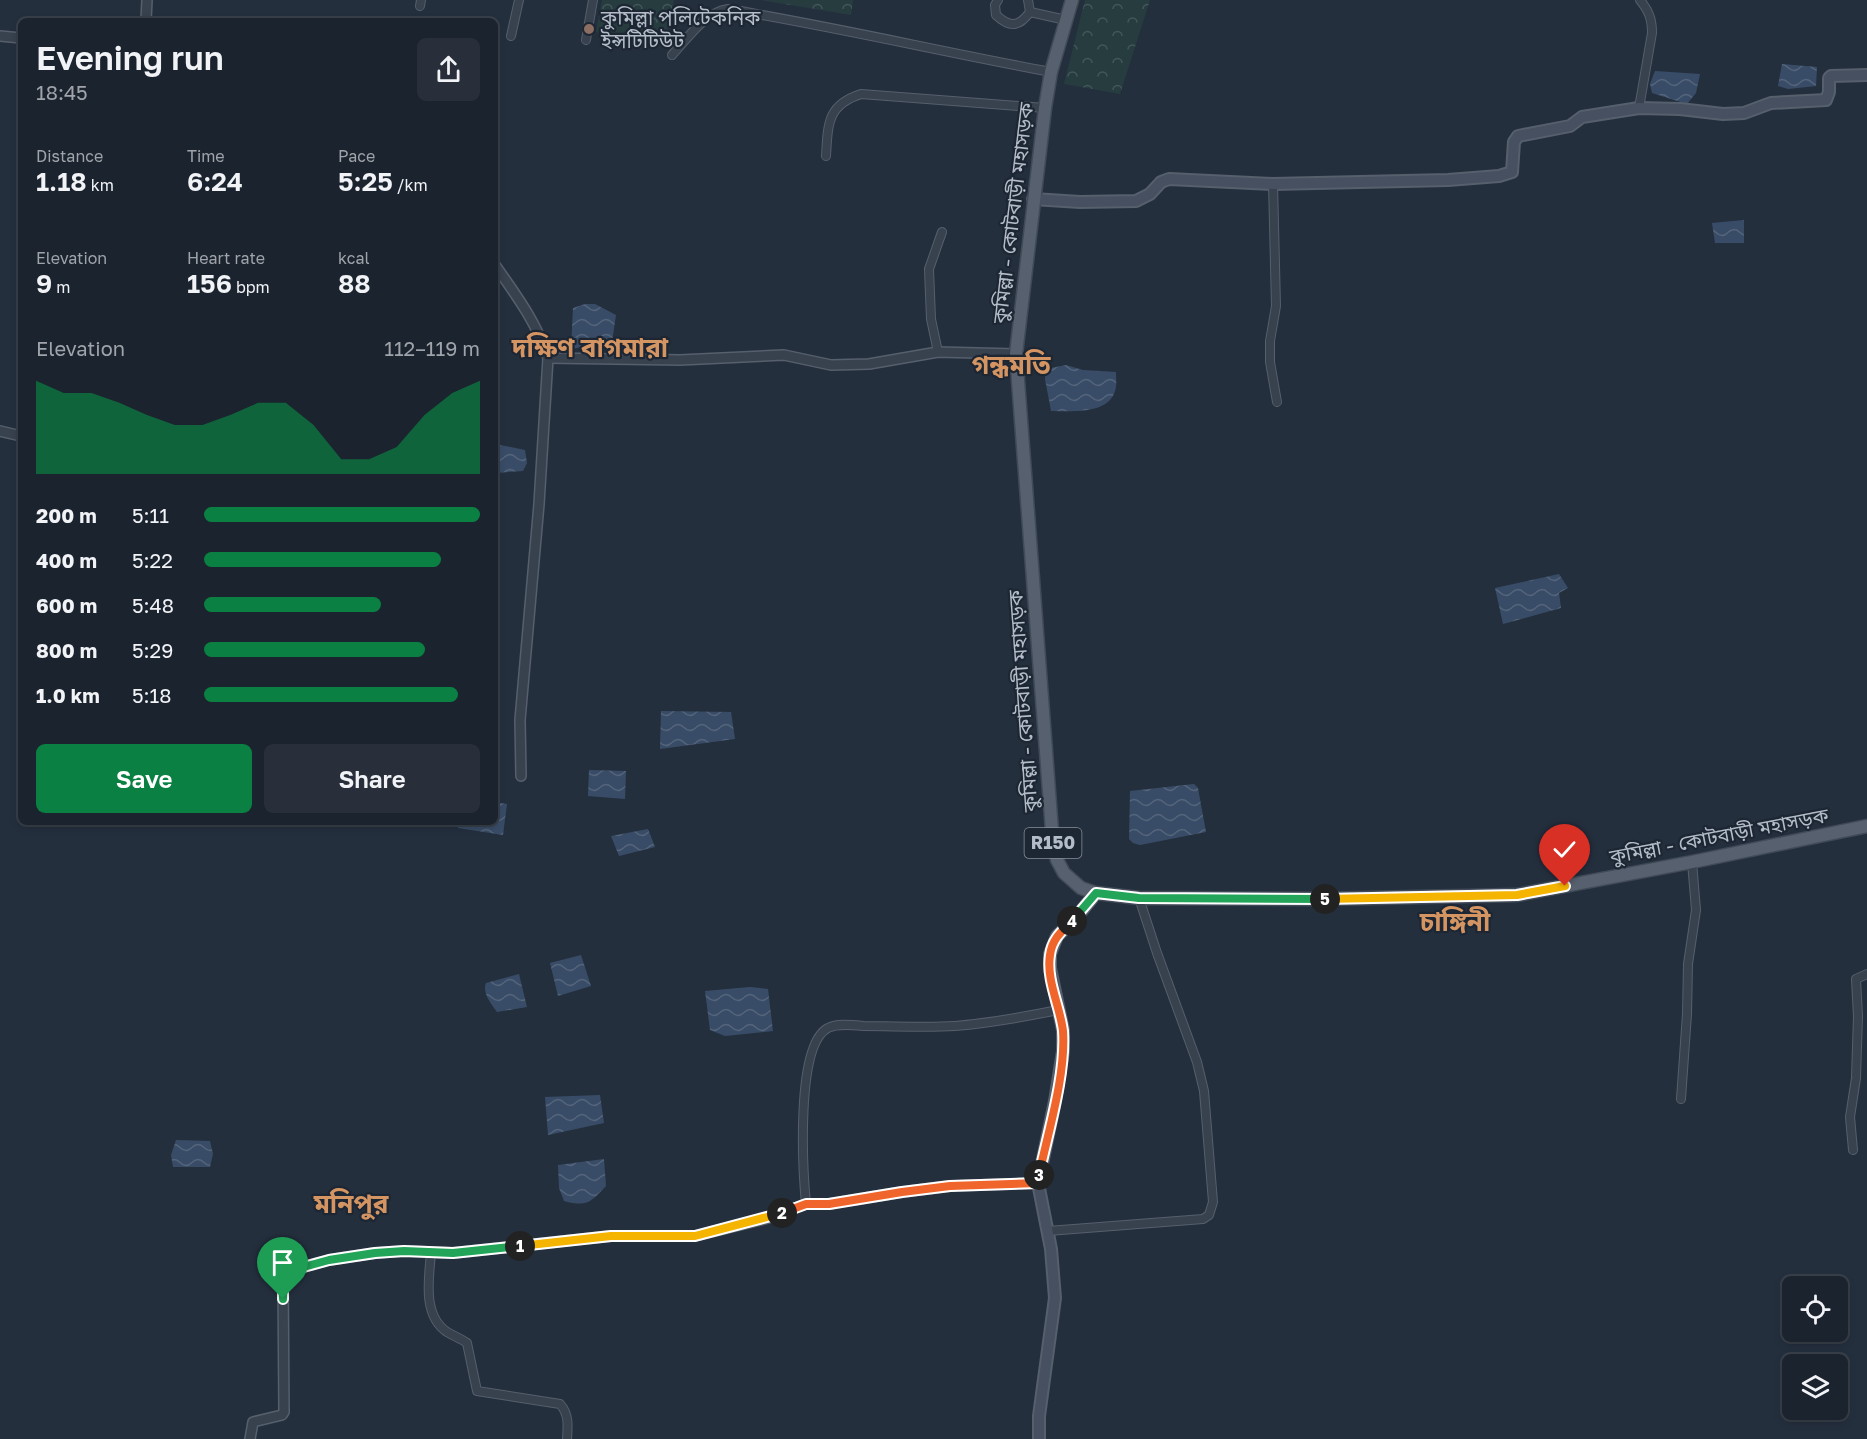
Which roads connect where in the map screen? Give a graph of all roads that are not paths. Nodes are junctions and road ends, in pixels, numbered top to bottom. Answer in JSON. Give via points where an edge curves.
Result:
{"nodes":[{"id":1,"x":147,"y":0,"type":"edge"},
{"id":2,"x":519,"y":0,"type":"edge"},
{"id":3,"x":593,"y":0,"type":"edge"},
{"id":4,"x":998,"y":0,"type":"edge"},
{"id":5,"x":1028,"y":0,"type":"edge"},
{"id":6,"x":1072,"y":0,"type":"edge"},
{"id":7,"x":1640,"y":0,"type":"edge"},
{"id":8,"x":1030,"y":12,"type":"junction"},
{"id":9,"x":146,"y":18,"type":"edge"},
{"id":10,"x":1066,"y":20,"type":"junction"},
{"id":11,"x":0,"y":36,"type":"edge"},
{"id":12,"x":511,"y":36,"type":"dead end"},
{"id":13,"x":18,"y":38,"type":"edge"},
{"id":14,"x":586,"y":40,"type":"dead end"},
{"id":15,"x":672,"y":55,"type":"dead end"},
{"id":16,"x":1051,"y":72,"type":"junction"},
{"id":17,"x":1867,"y":75,"type":"edge"},
{"id":18,"x":1044,"y":108,"type":"junction"},
{"id":19,"x":1639,"y":108,"type":"junction"},
{"id":20,"x":826,"y":156,"type":"dead end"},
{"id":21,"x":1273,"y":183,"type":"junction"},
{"id":22,"x":1033,"y":199,"type":"junction"},
{"id":23,"x":942,"y":232,"type":"dead end"},
{"id":24,"x":498,"y":270,"type":"edge"},
{"id":25,"x":938,"y":352,"type":"junction"},
{"id":26,"x":1016,"y":354,"type":"junction"},
{"id":27,"x":548,"y":358,"type":"junction"},
{"id":28,"x":1277,"y":402,"type":"dead end"},
{"id":29,"x":0,"y":431,"type":"edge"},
{"id":30,"x":18,"y":435,"type":"edge"},
{"id":31,"x":520,"y":776,"type":"dead end"},
{"id":32,"x":1867,"y":826,"type":"edge"},
{"id":33,"x":1692,"y":862,"type":"junction"},
{"id":34,"x":1096,"y":893,"type":"junction"},
{"id":35,"x":1139,"y":898,"type":"junction"},
{"id":36,"x":1867,"y":974,"type":"edge"},
{"id":37,"x":1058,"y":1010,"type":"junction"},
{"id":38,"x":1681,"y":1100,"type":"dead end"},
{"id":39,"x":1853,"y":1150,"type":"dead end"},
{"id":40,"x":1038,"y":1183,"type":"junction"},
{"id":41,"x":806,"y":1204,"type":"junction"},
{"id":42,"x":1048,"y":1231,"type":"junction"},
{"id":43,"x":431,"y":1253,"type":"junction"},
{"id":44,"x":250,"y":1439,"type":"edge"},
{"id":45,"x":567,"y":1439,"type":"edge"},
{"id":46,"x":1040,"y":1439,"type":"edge"}],
"edges":[{"from":1,"to":9,"type":"street"},
{"from":2,"to":12,"type":"street"},
{"from":3,"to":14,"type":"street"},
{"from":4,"to":8,"type":"street","via":[[996,15],[1005,23],[1022,22]]},
{"from":5,"to":8,"type":"street"},
{"from":6,"to":10,"type":"main road","name":"কুমিল্লা - কোটবাড়ী মহাসড়ক","number":"R150"},
{"from":7,"to":19,"type":"street","via":[[1652,21],[1652,33]]},
{"from":8,"to":10,"type":"street"},
{"from":10,"to":16,"type":"main road","name":"কুমিল্লা - কোটবাড়ী মহাসড়ক","number":"R150"},
{"from":11,"to":13,"type":"street"},
{"from":15,"to":16,"type":"street","via":[[710,15],[728,9]]},
{"from":16,"to":18,"type":"main road","name":"কুমিল্লা - কোটবাড়ী মহাসড়ক","number":"R150"},
{"from":17,"to":19,"type":"main road","via":[[1831,76],[1826,100],[1771,103],[1744,113]]},
{"from":18,"to":20,"type":"street","via":[[861,93],[844,99],[832,114]]},
{"from":18,"to":22,"type":"main road","name":"কুমিল্লা - কোটবাড়ী মহাসড়ক","number":"R150"},
{"from":19,"to":21,"type":"main road","via":[[1582,117],[1569,126],[1521,135],[1514,142],[1514,167],[1506,175],[1448,180]]},
{"from":21,"to":22,"type":"main road","via":[[1169,179],[1136,201]]},
{"from":21,"to":28,"type":"street","via":[[1276,306],[1270,362]]},
{"from":22,"to":26,"type":"main road","name":"কুমিল্লা - কোটবাড়ী মহাসড়ক","number":"R150"},
{"from":23,"to":25,"type":"street","via":[[929,269],[931,319]]},
{"from":24,"to":27,"type":"street","via":[[533,320]]},
{"from":25,"to":26,"type":"street"},
{"from":25,"to":27,"type":"street","via":[[869,364],[831,365],[784,355],[680,360]]},
{"from":26,"to":34,"type":"main road","name":"কুমিল্লা - কোটবাড়ী মহাসড়ক","number":"R150","via":[[1054,848],[1060,868],[1072,882]]},
{"from":27,"to":31,"type":"street","via":[[520,720]]},
{"from":29,"to":30,"type":"street"},
{"from":32,"to":33,"type":"main road","name":"কুমিল্লা - কোটবাড়ী মহাসড়ক","number":"R150"},
{"from":33,"to":35,"type":"main road","name":"কুমিল্লা - কোটবাড়ী মহাসড়ক","number":"R150","via":[[1517,895]]},
{"from":33,"to":38,"type":"street","via":[[1696,910],[1688,964]]},
{"from":34,"to":35,"type":"main road","name":"কুমিল্লা - কোটবাড়ী মহাসড়ক","number":"R150"},
{"from":34,"to":37,"type":"main road","via":[[1056,936],[1050,954]]},
{"from":35,"to":42,"type":"street","via":[[1204,1091],[1212,1210],[1203,1219]]},
{"from":36,"to":39,"type":"street","via":[[1856,979],[1856,1078],[1850,1117]]},
{"from":37,"to":40,"type":"main road","via":[[1063,1030],[1062,1051]]},
{"from":37,"to":41,"type":"street","via":[[954,1026],[828,1028],[814,1049],[804,1086]]},
{"from":40,"to":41,"type":"street","via":[[950,1186]]},
{"from":40,"to":42,"type":"main road"},
{"from":41,"to":43,"type":"street","via":[[772,1217],[695,1236],[611,1236]]},
{"from":42,"to":46,"type":"main road","via":[[1055,1298],[1039,1416]]},
{"from":43,"to":44,"type":"street","via":[[375,1253],[329,1260],[284,1274],[284,1412],[253,1422]]},
{"from":43,"to":45,"type":"street","via":[[429,1296],[435,1318],[447,1332],[467,1343],[477,1391],[560,1404],[568,1421]]}]}
